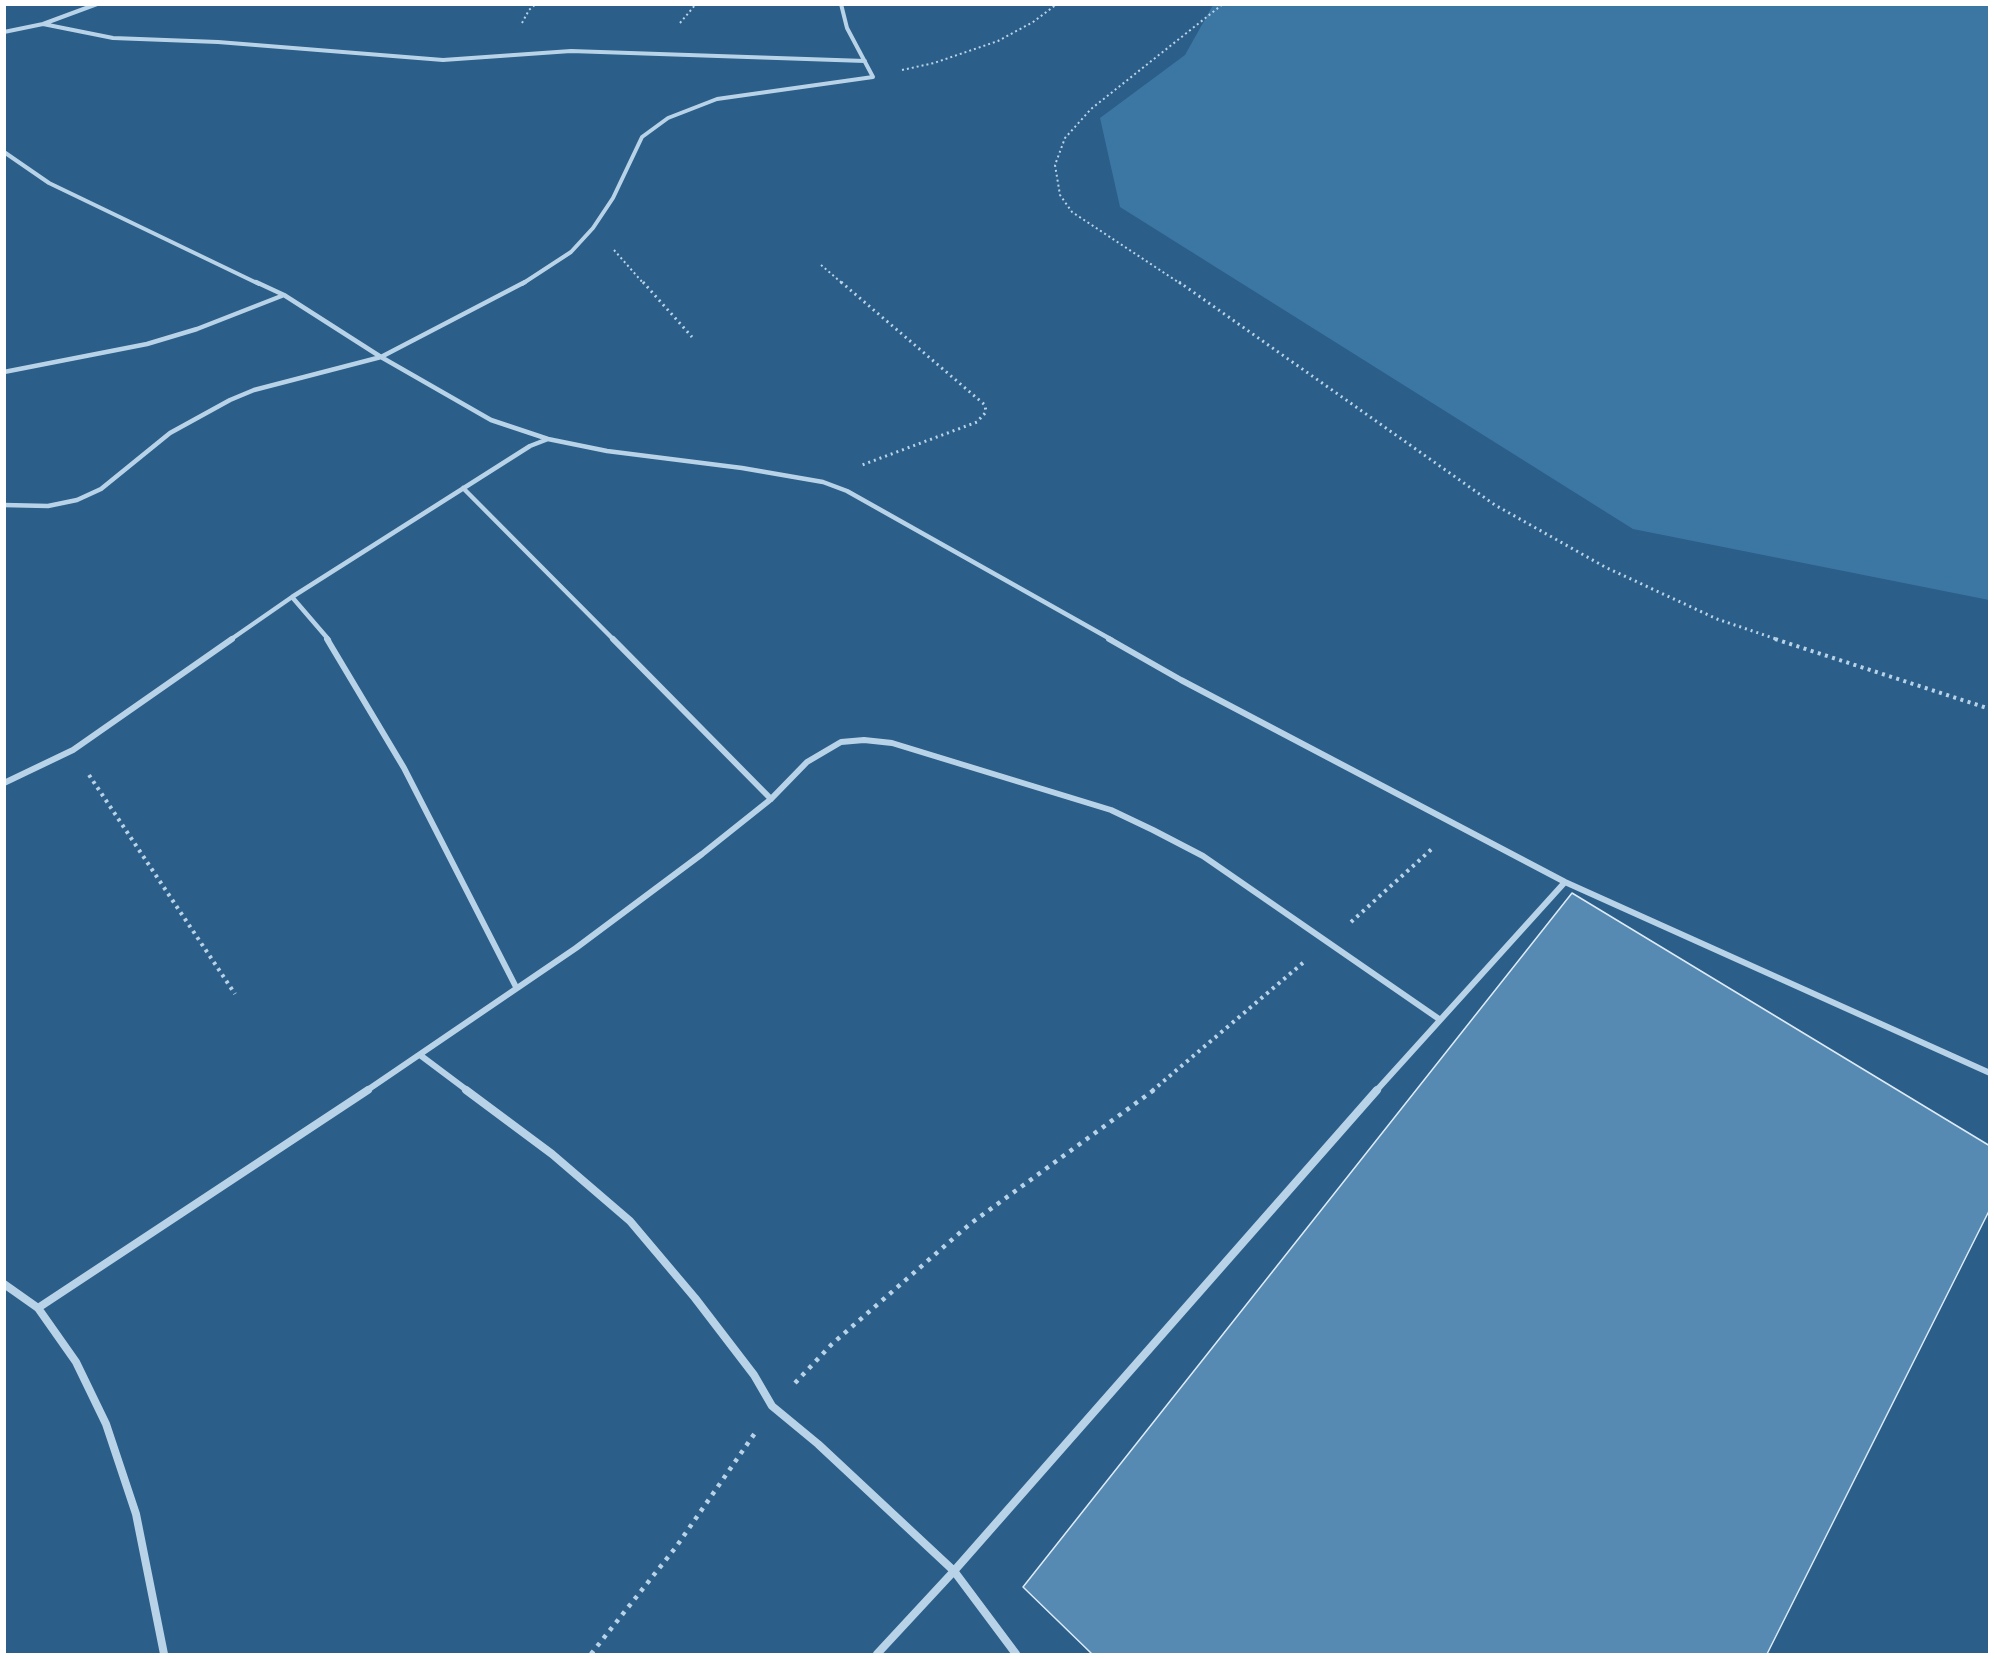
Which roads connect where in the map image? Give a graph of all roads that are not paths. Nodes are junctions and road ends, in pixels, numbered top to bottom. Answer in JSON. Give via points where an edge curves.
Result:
{"nodes":[{"id":1,"x":97,"y":4,"type":"edge"},
{"id":2,"x":841,"y":4,"type":"edge"},
{"id":3,"x":43,"y":24,"type":"junction"},
{"id":4,"x":4,"y":32,"type":"edge"},
{"id":5,"x":864,"y":61,"type":"junction"},
{"id":6,"x":4,"y":152,"type":"edge"},
{"id":7,"x":284,"y":295,"type":"junction"},
{"id":8,"x":381,"y":357,"type":"junction"},
{"id":9,"x":4,"y":372,"type":"edge"},
{"id":10,"x":548,"y":439,"type":"junction"},
{"id":11,"x":463,"y":488,"type":"junction"},
{"id":12,"x":4,"y":505,"type":"edge"},
{"id":13,"x":292,"y":597,"type":"junction"},
{"id":14,"x":4,"y":783,"type":"edge"},
{"id":15,"x":771,"y":799,"type":"junction"},
{"id":16,"x":1565,"y":882,"type":"junction"},
{"id":17,"x":516,"y":987,"type":"junction"},
{"id":18,"x":1439,"y":1019,"type":"junction"},
{"id":19,"x":420,"y":1055,"type":"junction"},
{"id":20,"x":1989,"y":1073,"type":"edge"},
{"id":21,"x":4,"y":1284,"type":"edge"},
{"id":22,"x":38,"y":1308,"type":"junction"},
{"id":23,"x":954,"y":1571,"type":"junction"},
{"id":24,"x":164,"y":1654,"type":"edge"},
{"id":25,"x":877,"y":1654,"type":"edge"},
{"id":26,"x":1016,"y":1654,"type":"edge"}],
"edges":[{"from":1,"to":3,"type":"street"},
{"from":2,"to":5,"type":"street","via":[[847,28]]},
{"from":3,"to":4,"type":"street"},
{"from":3,"to":5,"type":"street","via":[[112,38],[218,42],[443,60],[571,51]]},
{"from":5,"to":8,"type":"street","via":[[873,77],[717,99],[668,118],[642,136],[613,198],[571,252],[504,294]]},
{"from":6,"to":7,"type":"street","via":[[49,183]]},
{"from":7,"to":8,"type":"street"},
{"from":7,"to":9,"type":"street","via":[[147,344]]},
{"from":8,"to":10,"type":"street","via":[[491,420]]},
{"from":8,"to":12,"type":"street","via":[[254,390],[230,400],[170,433],[110,483],[77,500],[48,506]]},
{"from":10,"to":11,"type":"street"},
{"from":10,"to":16,"type":"street","via":[[607,451],[753,469],[823,482],[847,491],[1181,680]]},
{"from":11,"to":13,"type":"street"},
{"from":11,"to":15,"type":"street"},
{"from":13,"to":14,"type":"street","via":[[73,750]]},
{"from":13,"to":17,"type":"street","via":[[329,641],[404,768]]},
{"from":15,"to":17,"type":"street","via":[[586,941]]},
{"from":15,"to":18,"type":"street","via":[[807,762],[842,742],[864,740],[892,742],[1122,815],[1203,856]]},
{"from":16,"to":18,"type":"street"},
{"from":16,"to":20,"type":"street"},
{"from":17,"to":19,"type":"street"},
{"from":18,"to":23,"type":"street"},
{"from":19,"to":22,"type":"street"},
{"from":19,"to":23,"type":"street","via":[[552,1154],[630,1221],[754,1375],[772,1406]]},
{"from":21,"to":22,"type":"street"},
{"from":22,"to":24,"type":"street","via":[[76,1362],[106,1424],[136,1514]]},
{"from":23,"to":25,"type":"street"},
{"from":23,"to":26,"type":"street"}]}
